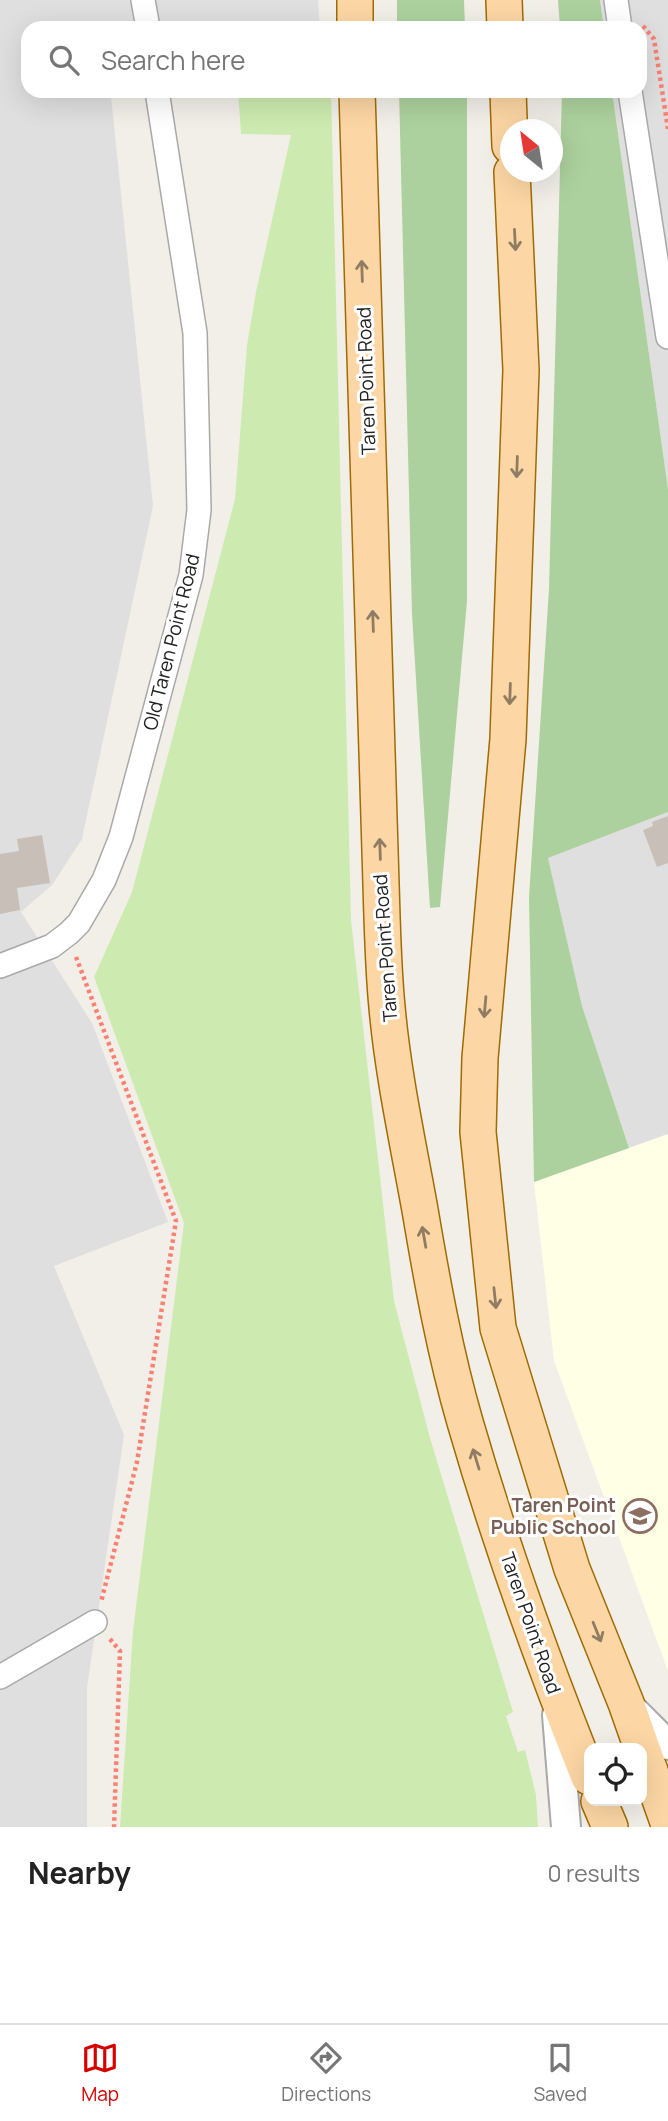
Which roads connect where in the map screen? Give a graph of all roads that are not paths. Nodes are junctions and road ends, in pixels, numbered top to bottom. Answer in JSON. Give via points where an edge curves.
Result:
{"nodes":[{"id":1,"x":143,"y":0,"type":"edge"},
{"id":2,"x":355,"y":0,"type":"edge"},
{"id":3,"x":504,"y":0,"type":"edge"},
{"id":4,"x":616,"y":0,"type":"edge"},
{"id":5,"x":147,"y":21,"type":"edge"},
{"id":6,"x":355,"y":21,"type":"edge"},
{"id":7,"x":505,"y":21,"type":"edge"},
{"id":8,"x":627,"y":21,"type":"edge"},
{"id":9,"x":159,"y":98,"type":"edge"},
{"id":10,"x":357,"y":98,"type":"edge"},
{"id":11,"x":508,"y":98,"type":"edge"},
{"id":12,"x":631,"y":98,"type":"edge"},
{"id":13,"x":509,"y":119,"type":"edge"},
{"id":14,"x":512,"y":182,"type":"edge"},
{"id":15,"x":668,"y":337,"type":"edge"},
{"id":16,"x":0,"y":966,"type":"edge"},
{"id":17,"x":95,"y":1622,"type":"road end"},
{"id":18,"x":0,"y":1677,"type":"edge"},
{"id":19,"x":555,"y":1692,"type":"junction"},
{"id":20,"x":626,"y":1703,"type":"junction"},
{"id":21,"x":668,"y":1745,"type":"edge"},
{"id":22,"x":584,"y":1764,"type":"edge"},
{"id":23,"x":601,"y":1806,"type":"edge"},
{"id":24,"x":668,"y":1822,"type":"edge"},
{"id":25,"x":566,"y":1827,"type":"edge"},
{"id":26,"x":610,"y":1827,"type":"edge"}],
"edges":[{"from":1,"to":5,"type":"street"},
{"from":2,"to":6,"type":"main road"},
{"from":3,"to":7,"type":"main road"},
{"from":4,"to":8,"type":"street"},
{"from":9,"to":16,"type":"street","name":"Old Taren Point Road","via":[[195,333],[199,510],[191,575],[121,837],[98,892],[79,923],[52,946]]},
{"from":19,"to":10,"type":"main road","name":"Taren Point Road","one_way":true,"via":[[496,1522],[446,1347],[387,1008]]},
{"from":11,"to":13,"type":"main road"},
{"from":12,"to":15,"type":"street"},
{"from":14,"to":20,"type":"main road","one_way":true,"via":[[521,370],[509,712],[478,1132],[498,1328],[572,1569]]},
{"from":17,"to":18,"type":"street"},
{"from":19,"to":22,"type":"main road","name":"Taren Point Road"},
{"from":19,"to":25,"type":"street"},
{"from":20,"to":21,"type":"street"},
{"from":20,"to":24,"type":"main road"},
{"from":23,"to":26,"type":"main road"}]}
